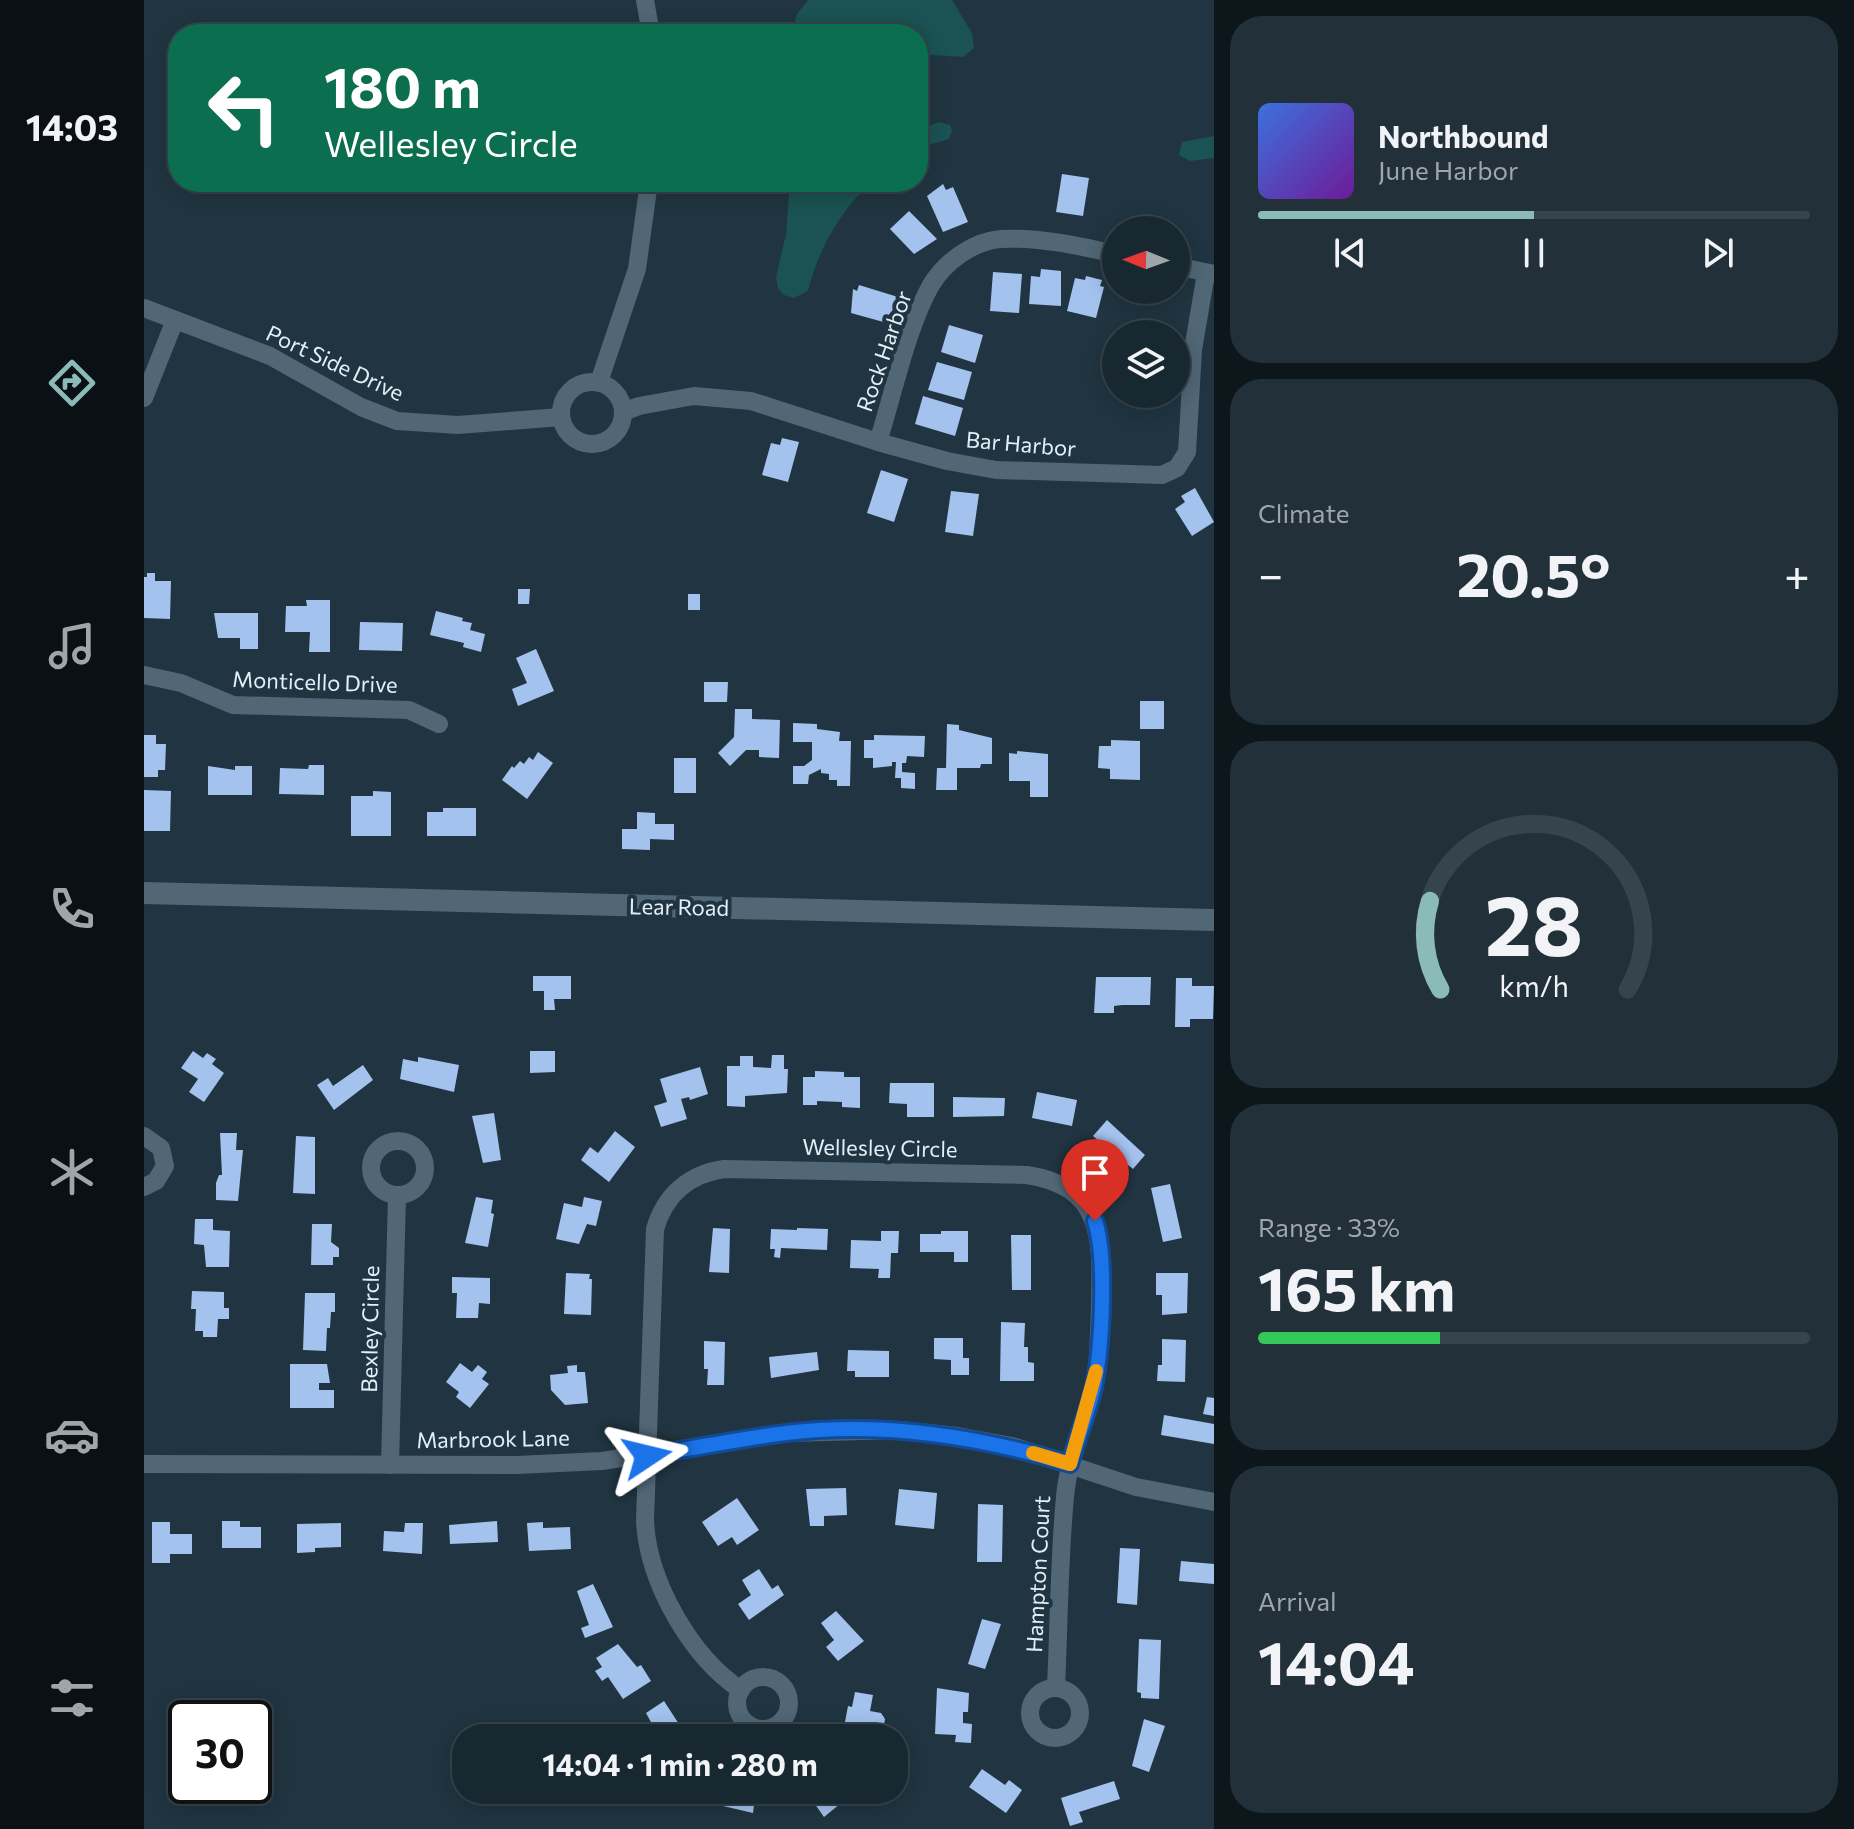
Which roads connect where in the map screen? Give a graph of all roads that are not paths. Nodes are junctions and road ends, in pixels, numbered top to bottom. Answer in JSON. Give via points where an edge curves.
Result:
{"nodes":[{"id":1,"x":645,"y":0,"type":"edge"},
{"id":2,"x":649,"y":24,"type":"edge"},
{"id":3,"x":648,"y":192,"type":"edge"},
{"id":4,"x":1102,"y":251,"type":"edge"},
{"id":5,"x":1190,"y":269,"type":"edge"},
{"id":6,"x":1210,"y":274,"type":"edge"},
{"id":7,"x":144,"y":308,"type":"edge"},
{"id":8,"x":175,"y":320,"type":"junction"},
{"id":9,"x":599,"y":382,"type":"junction"},
{"id":10,"x":144,"y":398,"type":"edge"},
{"id":11,"x":623,"y":412,"type":"junction"},
{"id":12,"x":561,"y":417,"type":"junction"},
{"id":13,"x":878,"y":442,"type":"junction"},
{"id":14,"x":144,"y":675,"type":"edge"},
{"id":15,"x":439,"y":724,"type":"dead end"},
{"id":16,"x":144,"y":893,"type":"edge"},
{"id":17,"x":1214,"y":920,"type":"edge"},
{"id":18,"x":144,"y":1136,"type":"edge"},
{"id":19,"x":144,"y":1187,"type":"edge"},
{"id":20,"x":397,"y":1195,"type":"dead end"},
{"id":21,"x":647,"y":1456,"type":"junction"},
{"id":22,"x":144,"y":1464,"type":"edge"},
{"id":23,"x":1070,"y":1464,"type":"junction"},
{"id":24,"x":390,"y":1465,"type":"junction"},
{"id":25,"x":1214,"y":1502,"type":"edge"},
{"id":26,"x":1056,"y":1687,"type":"dead end"},
{"id":27,"x":741,"y":1690,"type":"dead end"}],
"edges":[{"from":1,"to":2,"type":"street"},
{"from":3,"to":9,"type":"street","via":[[637,269]]},
{"from":4,"to":13,"type":"street","name":"Rock Harbor","via":[[998,239],[959,253],[932,284]]},
{"from":5,"to":6,"type":"street"},
{"from":6,"to":13,"type":"street","name":"Bar Harbor","via":[[1193,350],[1187,452],[1177,468],[1162,475],[996,470]]},
{"from":7,"to":8,"type":"street","name":"Port Side Drive"},
{"from":8,"to":10,"type":"street"},
{"from":8,"to":12,"type":"street","name":"Port Side Drive","via":[[270,356],[397,421],[458,425]]},
{"from":9,"to":11,"type":"street","via":[[616,393]]},
{"from":9,"to":12,"type":"street","via":[[571,389]]},
{"from":11,"to":12,"type":"street","via":[[617,432],[600,443],[579,441]]},
{"from":11,"to":13,"type":"street","name":"Bar Harbor","via":[[694,396],[751,401]]},
{"from":14,"to":15,"type":"street","name":"Monticello Drive","via":[[181,683],[233,705],[409,710]]},
{"from":16,"to":17,"type":"street","name":"Lear Road"},
{"from":18,"to":19,"type":"street","via":[[161,1148],[165,1166],[156,1181]]},
{"from":20,"to":24,"type":"street","name":"Bexley Circle"},
{"from":21,"to":23,"type":"street","name":"Marbrook Lane","via":[[787,1433],[886,1430],[1012,1446]]},
{"from":21,"to":23,"type":"street","name":"Wellesley Circle","via":[[655,1229],[668,1199],[682,1185],[724,1169],[1027,1175],[1070,1190],[1095,1221],[1101,1246],[1097,1368]]},
{"from":21,"to":24,"type":"street","name":"Marbrook Lane","via":[[517,1465]]},
{"from":21,"to":27,"type":"street","name":"Wellesley Circle","via":[[646,1537],[659,1581],[708,1664]]},
{"from":22,"to":24,"type":"street","name":"Marbrook Lane"},
{"from":23,"to":25,"type":"street","name":"Marbrook Lane","via":[[1136,1487]]},
{"from":23,"to":26,"type":"street","name":"Hampton Court"}]}
